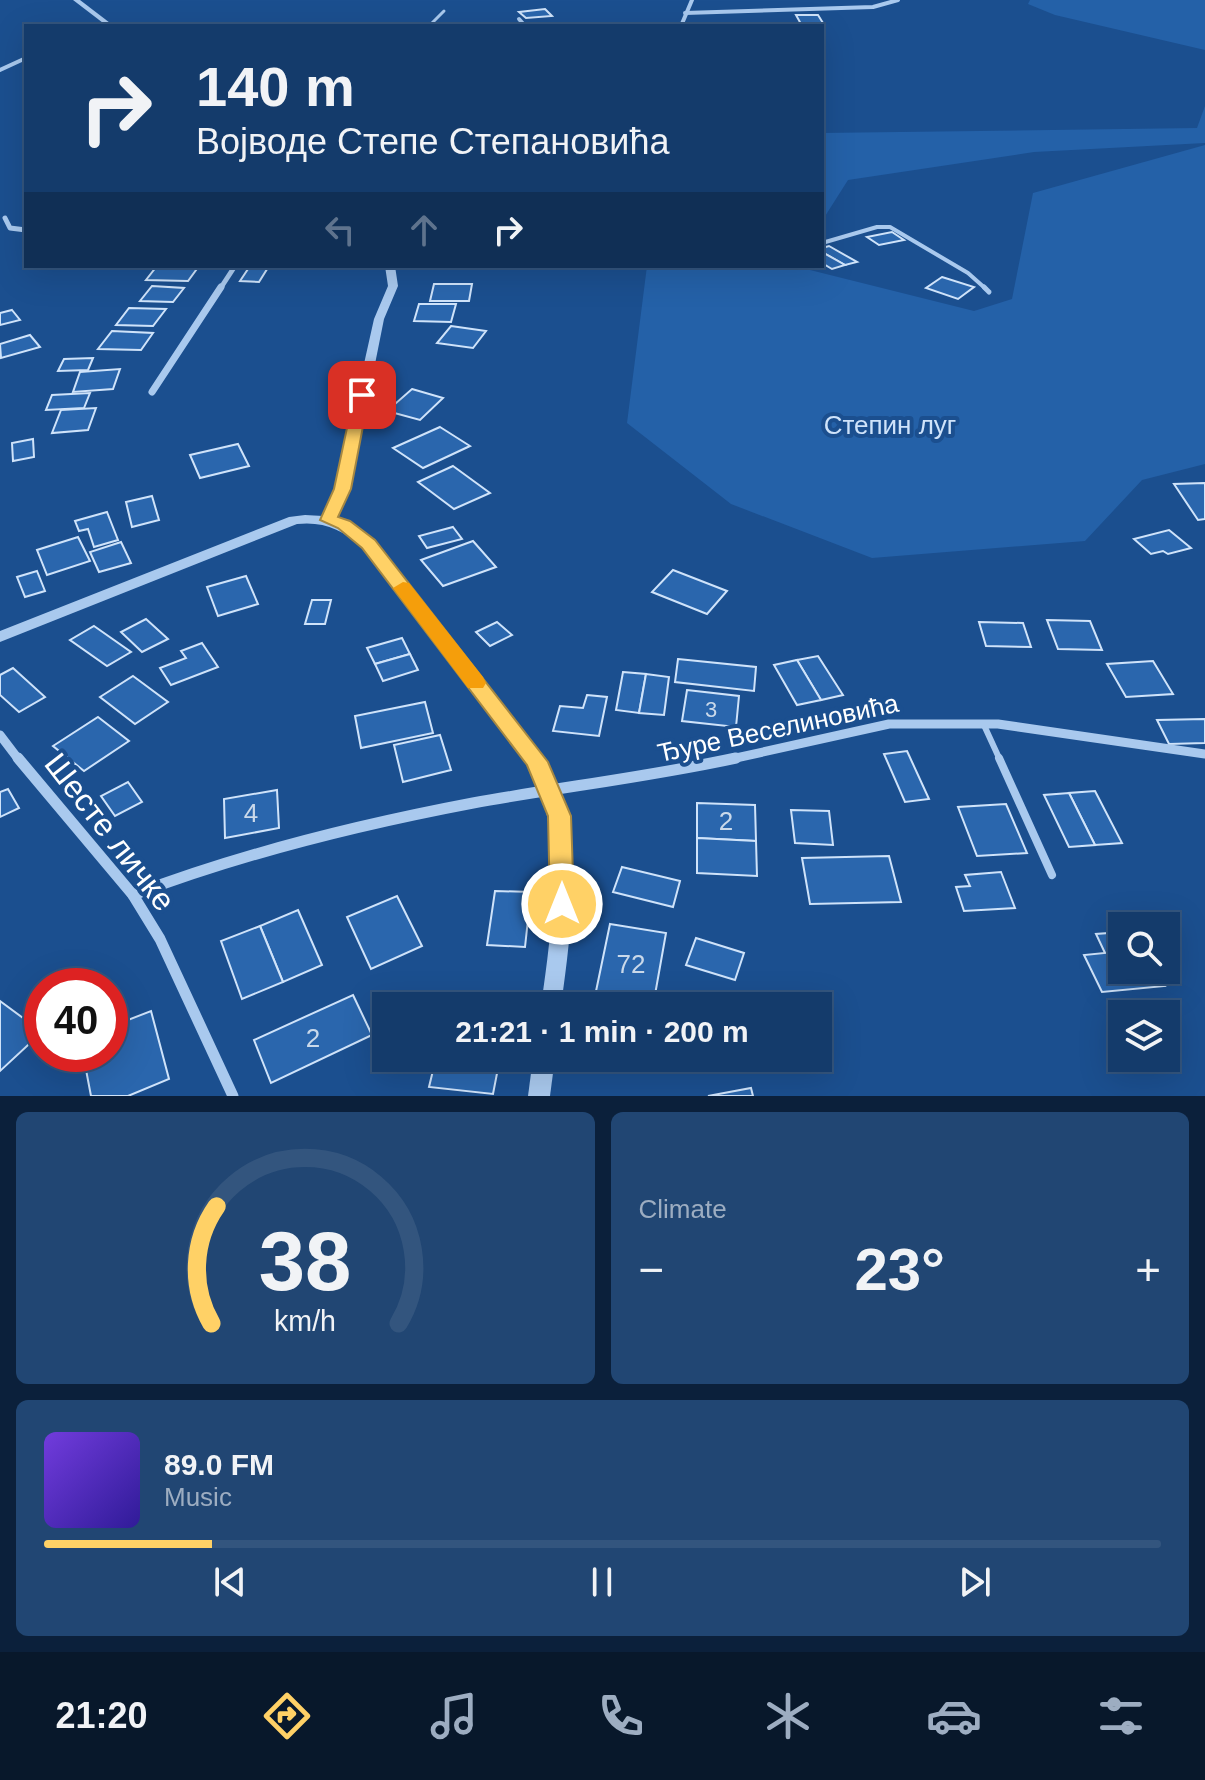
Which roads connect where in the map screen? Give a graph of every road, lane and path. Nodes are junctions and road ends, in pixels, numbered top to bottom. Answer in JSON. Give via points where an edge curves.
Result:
{"nodes":[{"id":1,"x":76,"y":0,"type":"edge"},
{"id":2,"x":692,"y":0,"type":"edge"},
{"id":3,"x":898,"y":0,"type":"edge"},
{"id":4,"x":444,"y":11,"type":"dead end"},
{"id":5,"x":685,"y":13,"type":"junction"},
{"id":6,"x":519,"y":19,"type":"dead end"},
{"id":7,"x":108,"y":24,"type":"edge"},
{"id":8,"x":431,"y":24,"type":"edge"},
{"id":9,"x":523,"y":24,"type":"edge"},
{"id":10,"x":682,"y":24,"type":"edge"},
{"id":11,"x":24,"y":59,"type":"edge"},
{"id":12,"x":0,"y":70,"type":"edge"},
{"id":13,"x":5,"y":218,"type":"dead end"},
{"id":14,"x":24,"y":230,"type":"edge"},
{"id":15,"x":824,"y":242,"type":"edge"},
{"id":16,"x":234,"y":268,"type":"edge"},
{"id":17,"x":390,"y":268,"type":"edge"},
{"id":18,"x":989,"y":292,"type":"dead end"},
{"id":19,"x":152,"y":392,"type":"dead end"},
{"id":20,"x":328,"y":520,"type":"junction"},
{"id":21,"x":0,"y":637,"type":"edge"},
{"id":22,"x":983,"y":723,"type":"junction"},
{"id":23,"x":0,"y":735,"type":"edge"},
{"id":24,"x":1205,"y":754,"type":"edge"},
{"id":25,"x":552,"y":793,"type":"junction"},
{"id":26,"x":1052,"y":875,"type":"dead end"},
{"id":27,"x":133,"y":895,"type":"junction"},
{"id":28,"x":553,"y":992,"type":"edge"},
{"id":29,"x":542,"y":1072,"type":"edge"},
{"id":30,"x":233,"y":1096,"type":"edge"},
{"id":31,"x":539,"y":1096,"type":"edge"}],
"edges":[{"from":1,"to":7,"type":"street"},
{"from":2,"to":5,"type":"street"},
{"from":3,"to":5,"type":"street","via":[[873,7]]},
{"from":4,"to":8,"type":"lane"},
{"from":5,"to":10,"type":"street"},
{"from":6,"to":9,"type":"street"},
{"from":11,"to":12,"type":"street"},
{"from":13,"to":14,"type":"street","via":[[10,228]]},
{"from":15,"to":18,"type":"lane","via":[[890,227],[968,273]]},
{"from":16,"to":19,"type":"street"},
{"from":17,"to":20,"type":"street","via":[[393,286],[379,319],[343,489]]},
{"from":20,"to":21,"type":"street","via":[[281,525]]},
{"from":20,"to":25,"type":"street","via":[[344,524],[368,544],[537,762]]},
{"from":22,"to":24,"type":"street","name":"Ђуре Веселиновића"},
{"from":22,"to":25,"type":"street","name":"Ђуре Веселиновића","via":[[889,724]]},
{"from":22,"to":26,"type":"lane"},
{"from":23,"to":27,"type":"street","name":"Шесте личке"},
{"from":25,"to":27,"type":"street","name":"Ђуре Веселиновића","via":[[474,803],[335,833],[212,865]]},
{"from":25,"to":28,"type":"street","via":[[562,867],[562,930]]},
{"from":27,"to":30,"type":"street","name":"Шесте личке","via":[[160,939]]},
{"from":29,"to":31,"type":"street"}]}
